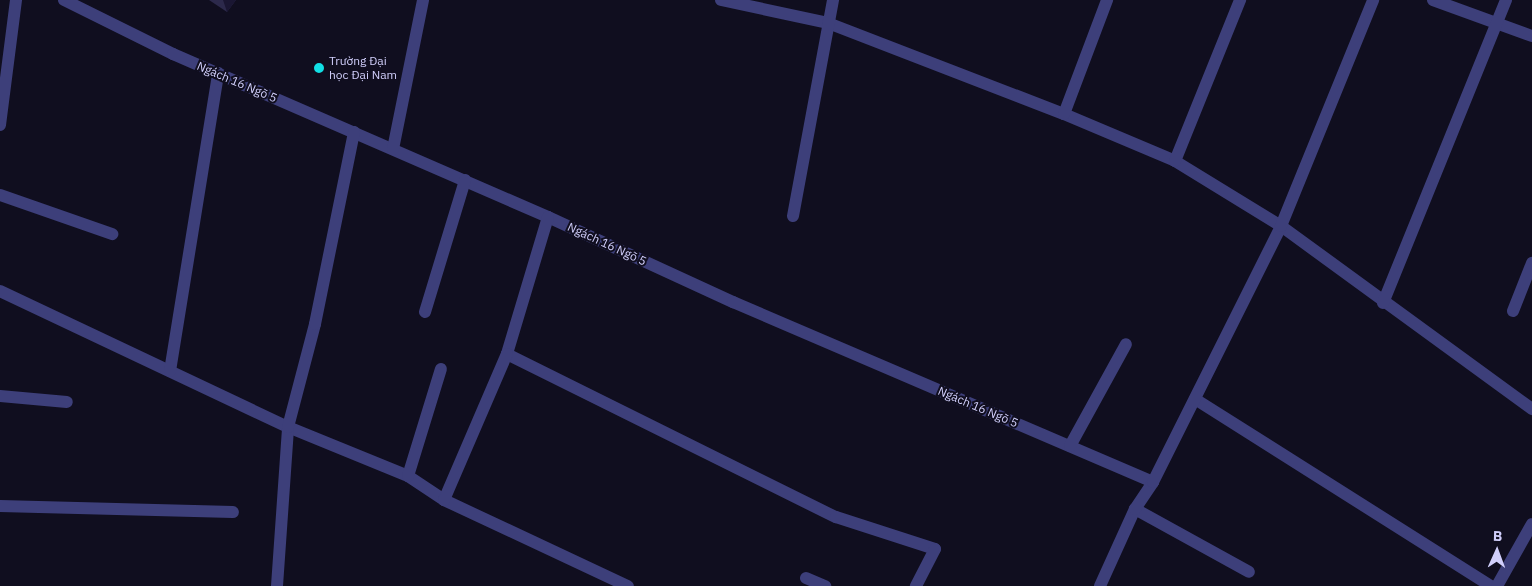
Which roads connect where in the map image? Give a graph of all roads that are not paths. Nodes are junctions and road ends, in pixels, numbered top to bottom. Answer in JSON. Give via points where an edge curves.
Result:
{"nodes":[{"id":1,"x":16,"y":0,"type":"edge"},
{"id":2,"x":64,"y":0,"type":"edge"},
{"id":3,"x":423,"y":0,"type":"edge"},
{"id":4,"x":721,"y":0,"type":"edge"},
{"id":5,"x":833,"y":0,"type":"edge"},
{"id":6,"x":1240,"y":0,"type":"edge"},
{"id":7,"x":1373,"y":0,"type":"edge"},
{"id":8,"x":1433,"y":0,"type":"edge"},
{"id":9,"x":1506,"y":0,"type":"edge"},
{"id":10,"x":1103,"y":1,"type":"edge"},
{"id":11,"x":1496,"y":22,"type":"junction"},
{"id":12,"x":828,"y":23,"type":"junction"},
{"id":13,"x":1532,"y":36,"type":"edge"},
{"id":14,"x":218,"y":73,"type":"junction"},
{"id":15,"x":1064,"y":114,"type":"junction"},
{"id":16,"x":0,"y":125,"type":"edge"},
{"id":17,"x":354,"y":132,"type":"junction"},
{"id":18,"x":393,"y":149,"type":"junction"},
{"id":19,"x":1175,"y":162,"type":"junction"},
{"id":20,"x":465,"y":180,"type":"junction"},
{"id":21,"x":0,"y":195,"type":"edge"},
{"id":22,"x":793,"y":216,"type":"dead end"},
{"id":23,"x":548,"y":217,"type":"junction"},
{"id":24,"x":1281,"y":226,"type":"junction"},
{"id":25,"x":112,"y":234,"type":"dead end"},
{"id":26,"x":1532,"y":263,"type":"edge"},
{"id":27,"x":0,"y":291,"type":"edge"},
{"id":28,"x":1383,"y":303,"type":"junction"},
{"id":29,"x":1513,"y":311,"type":"dead end"},
{"id":30,"x":425,"y":312,"type":"dead end"},
{"id":31,"x":1126,"y":344,"type":"dead end"},
{"id":32,"x":508,"y":354,"type":"junction"},
{"id":33,"x":442,"y":369,"type":"dead end"},
{"id":34,"x":170,"y":371,"type":"junction"},
{"id":35,"x":0,"y":396,"type":"edge"},
{"id":36,"x":1195,"y":399,"type":"junction"},
{"id":37,"x":66,"y":402,"type":"dead end"},
{"id":38,"x":1532,"y":409,"type":"edge"},
{"id":39,"x":288,"y":427,"type":"junction"},
{"id":40,"x":1070,"y":446,"type":"junction"},
{"id":41,"x":408,"y":476,"type":"junction"},
{"id":42,"x":1153,"y":482,"type":"junction"},
{"id":43,"x":444,"y":500,"type":"junction"},
{"id":44,"x":0,"y":506,"type":"edge"},
{"id":45,"x":1135,"y":509,"type":"junction"},
{"id":46,"x":233,"y":512,"type":"dead end"},
{"id":47,"x":1532,"y":524,"type":"edge"},
{"id":48,"x":1249,"y":572,"type":"dead end"},
{"id":49,"x":806,"y":578,"type":"dead end"},
{"id":50,"x":278,"y":586,"type":"edge"},
{"id":51,"x":628,"y":586,"type":"edge"},
{"id":52,"x":824,"y":586,"type":"edge"},
{"id":53,"x":917,"y":586,"type":"edge"},
{"id":54,"x":1100,"y":586,"type":"edge"},
{"id":55,"x":1491,"y":586,"type":"edge"},
{"id":56,"x":1497,"y":586,"type":"edge"}],
"edges":[{"from":1,"to":16,"type":"lane"},
{"from":2,"to":14,"type":"lane","name":"Ngách 16 Ngõ 5"},
{"from":3,"to":18,"type":"lane"},
{"from":4,"to":12,"type":"lane"},
{"from":5,"to":12,"type":"lane"},
{"from":6,"to":19,"type":"lane"},
{"from":7,"to":24,"type":"lane"},
{"from":8,"to":11,"type":"lane"},
{"from":9,"to":11,"type":"lane"},
{"from":10,"to":15,"type":"lane"},
{"from":11,"to":13,"type":"lane"},
{"from":11,"to":28,"type":"lane"},
{"from":12,"to":15,"type":"lane"},
{"from":12,"to":22,"type":"lane"},
{"from":14,"to":17,"type":"lane","name":"Ngách 16 Ngõ 5"},
{"from":14,"to":34,"type":"lane"},
{"from":15,"to":19,"type":"lane"},
{"from":17,"to":18,"type":"lane","name":"Ngách 16 Ngõ 5"},
{"from":17,"to":39,"type":"lane","via":[[315,324]]},
{"from":18,"to":20,"type":"lane","name":"Ngách 16 Ngõ 5"},
{"from":19,"to":24,"type":"lane"},
{"from":20,"to":23,"type":"lane","name":"Ngách 16 Ngõ 5"},
{"from":20,"to":30,"type":"lane"},
{"from":21,"to":25,"type":"lane"},
{"from":23,"to":32,"type":"lane"},
{"from":23,"to":40,"type":"lane","name":"Ngách 16 Ngõ 5","via":[[733,302]]},
{"from":24,"to":28,"type":"lane"},
{"from":24,"to":36,"type":"lane"},
{"from":26,"to":29,"type":"lane"},
{"from":27,"to":34,"type":"lane"},
{"from":28,"to":38,"type":"lane"},
{"from":31,"to":40,"type":"lane"},
{"from":32,"to":43,"type":"lane"},
{"from":32,"to":53,"type":"lane","via":[[836,517],[935,549]]},
{"from":33,"to":41,"type":"lane"},
{"from":34,"to":39,"type":"lane"},
{"from":35,"to":37,"type":"lane"},
{"from":36,"to":42,"type":"lane"},
{"from":36,"to":55,"type":"lane"},
{"from":39,"to":41,"type":"lane"},
{"from":39,"to":50,"type":"lane"},
{"from":40,"to":42,"type":"lane","name":"Ngách 16 Ngõ 5"},
{"from":41,"to":43,"type":"lane"},
{"from":42,"to":45,"type":"lane"},
{"from":43,"to":51,"type":"lane"},
{"from":44,"to":46,"type":"lane"},
{"from":45,"to":48,"type":"lane"},
{"from":45,"to":54,"type":"lane"},
{"from":47,"to":56,"type":"lane"},
{"from":49,"to":52,"type":"lane"}]}
